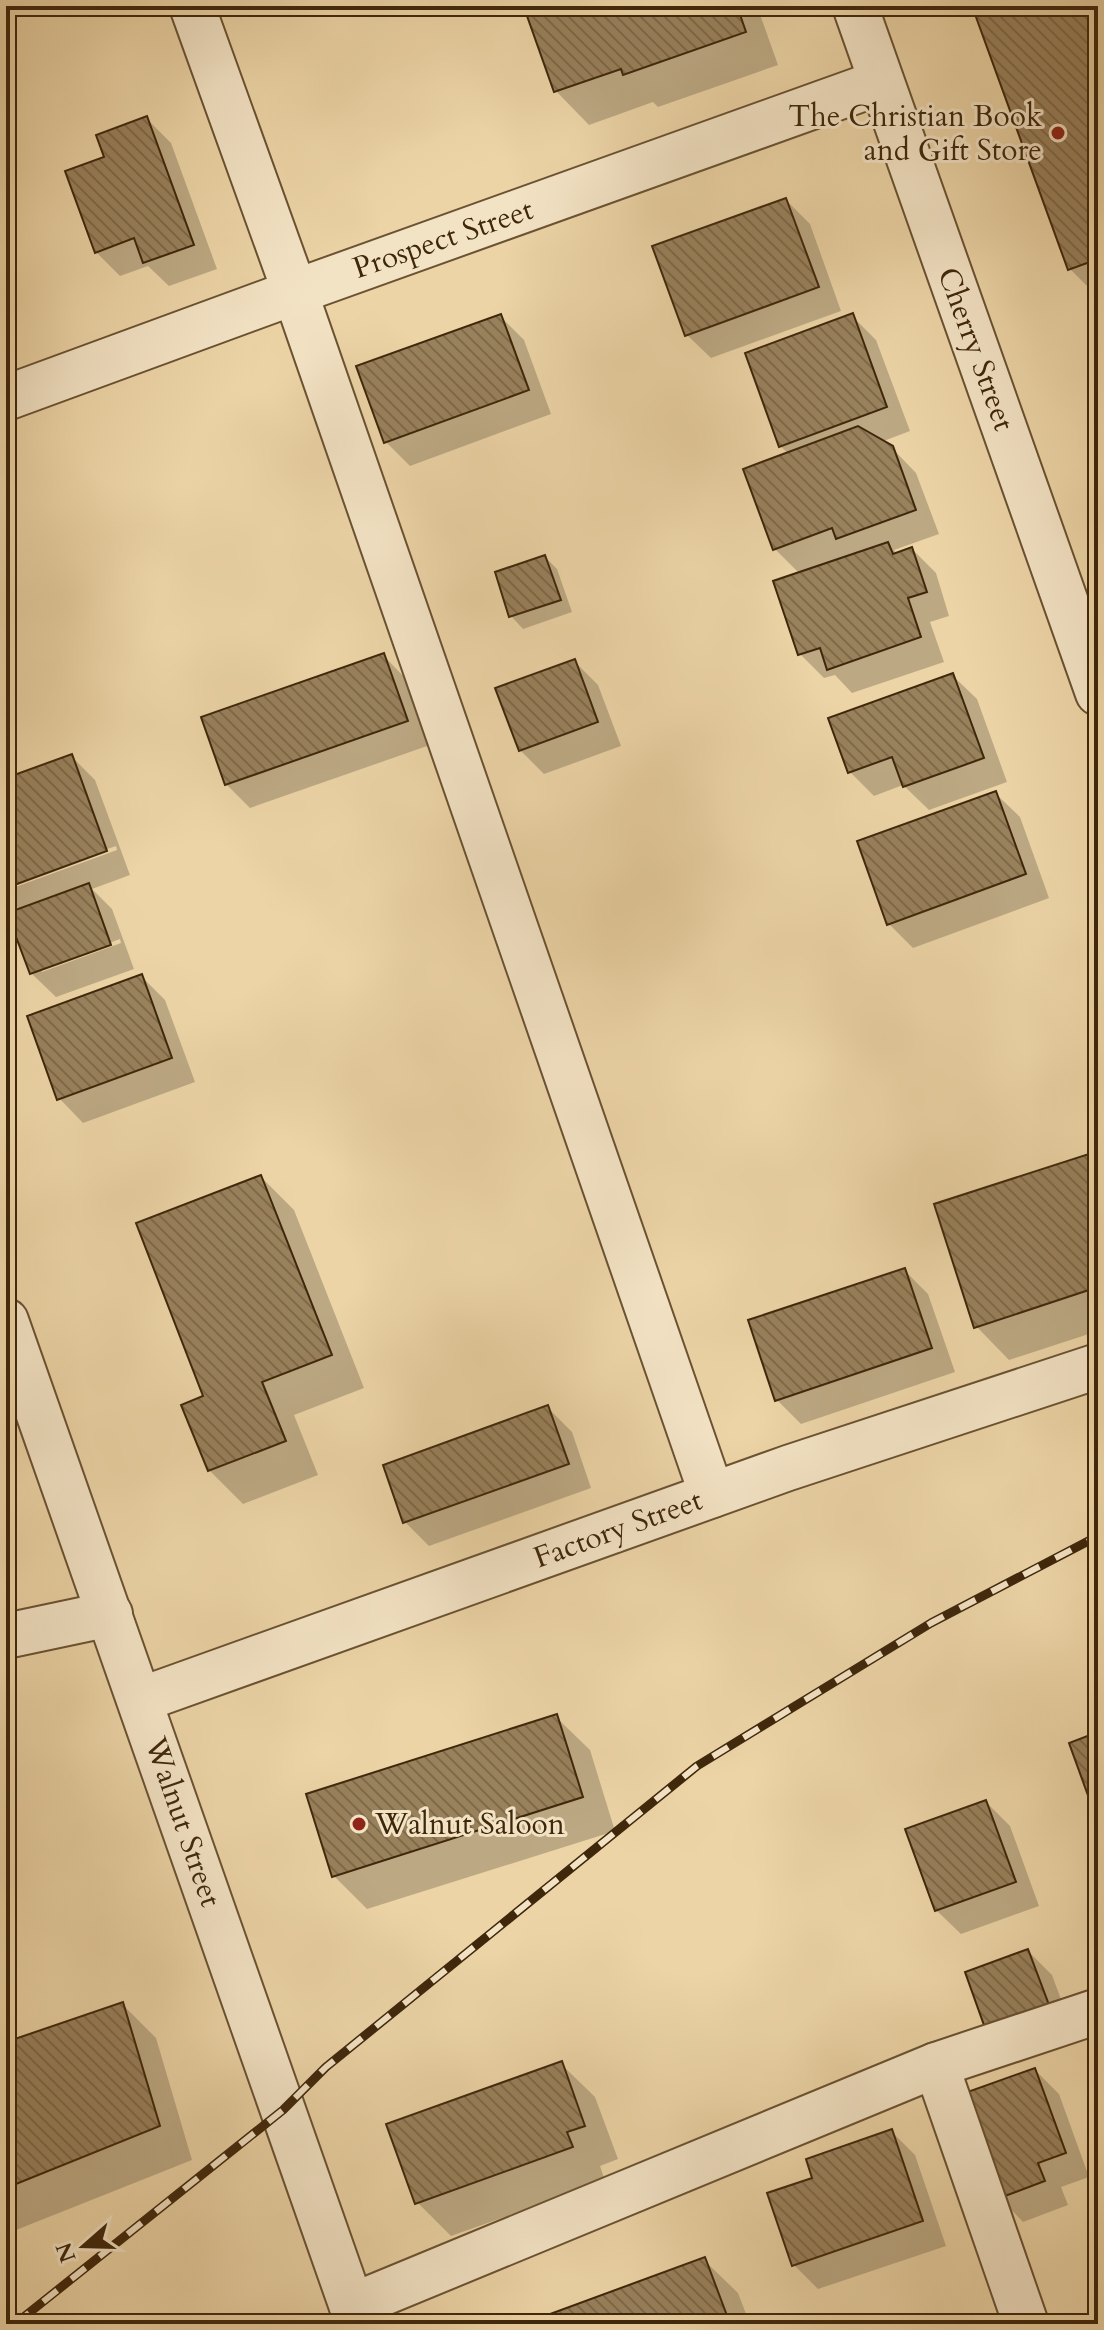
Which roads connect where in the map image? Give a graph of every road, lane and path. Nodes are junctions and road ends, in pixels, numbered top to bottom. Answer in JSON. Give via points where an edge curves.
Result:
{"nodes":[{"id":1,"x":192,"y":6,"type":"edge"},
{"id":2,"x":855,"y":6,"type":"edge"},
{"id":3,"x":881,"y":82,"type":"junction"},
{"id":4,"x":295,"y":292,"type":"junction"},
{"id":5,"x":6,"y":398,"type":"edge"},
{"id":6,"x":1093,"y":413,"type":"dead end"},
{"id":7,"x":1098,"y":427,"type":"edge"},
{"id":8,"x":1098,"y":693,"type":"edge"},
{"id":9,"x":6,"y":1321,"type":"edge"},
{"id":10,"x":1098,"y":1366,"type":"edge"},
{"id":11,"x":712,"y":1495,"type":"junction"},
{"id":12,"x":110,"y":1614,"type":"junction"},
{"id":13,"x":6,"y":1636,"type":"edge"},
{"id":14,"x":140,"y":1700,"type":"junction"},
{"id":15,"x":1098,"y":2011,"type":"edge"},
{"id":16,"x":936,"y":2065,"type":"junction"},
{"id":17,"x":355,"y":2315,"type":"edge"},
{"id":18,"x":1026,"y":2324,"type":"edge"}],
"edges":[{"from":1,"to":4,"type":"street"},
{"from":2,"to":3,"type":"street","name":"Cherry Street"},
{"from":3,"to":4,"type":"street","name":"Prospect Street"},
{"from":3,"to":8,"type":"street","name":"Cherry Street"},
{"from":4,"to":5,"type":"street","name":"Prospect Street"},
{"from":4,"to":11,"type":"street"},
{"from":6,"to":7,"type":"path"},
{"from":9,"to":12,"type":"street","name":"Walnut Street"},
{"from":10,"to":11,"type":"street","name":"Factory Street"},
{"from":11,"to":14,"type":"street","name":"Factory Street"},
{"from":12,"to":13,"type":"street"},
{"from":12,"to":14,"type":"street","name":"Walnut Street"},
{"from":14,"to":17,"type":"street","name":"Walnut Street"},
{"from":15,"to":16,"type":"street"},
{"from":16,"to":17,"type":"street"},
{"from":16,"to":18,"type":"street"}]}
